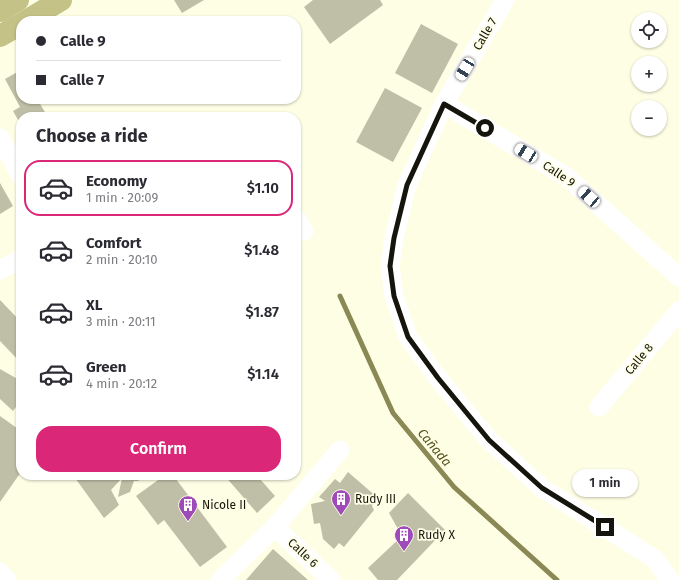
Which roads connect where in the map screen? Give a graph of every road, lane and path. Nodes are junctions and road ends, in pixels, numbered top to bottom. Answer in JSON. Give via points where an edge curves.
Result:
{"nodes":[{"id":1,"x":18,"y":0,"type":"edge"},
{"id":2,"x":61,"y":0,"type":"edge"},
{"id":3,"x":506,"y":0,"type":"edge"},
{"id":4,"x":0,"y":11,"type":"edge"},
{"id":5,"x":34,"y":16,"type":"edge"},
{"id":6,"x":16,"y":27,"type":"edge"},
{"id":7,"x":0,"y":36,"type":"edge"},
{"id":8,"x":444,"y":104,"type":"junction"},
{"id":9,"x":0,"y":138,"type":"edge"},
{"id":10,"x":16,"y":167,"type":"edge"},
{"id":11,"x":16,"y":262,"type":"edge"},
{"id":12,"x":0,"y":270,"type":"edge"},
{"id":13,"x":679,"y":277,"type":"edge"},
{"id":14,"x":679,"y":311,"type":"edge"},
{"id":15,"x":599,"y":407,"type":"dead end"},
{"id":16,"x":340,"y":450,"type":"dead end"},
{"id":17,"x":274,"y":527,"type":"junction"},
{"id":18,"x":0,"y":572,"type":"edge"},
{"id":19,"x":6,"y":580,"type":"edge"},
{"id":20,"x":220,"y":580,"type":"edge"},
{"id":21,"x":331,"y":580,"type":"edge"},
{"id":22,"x":670,"y":580,"type":"edge"}],
"edges":[{"from":1,"to":4,"type":"main road"},
{"from":2,"to":5,"type":"main road"},
{"from":3,"to":8,"type":"street","name":"Calle 7"},
{"from":6,"to":7,"type":"main road"},
{"from":8,"to":13,"type":"street","name":"Calle 9","via":[[567,177]]},
{"from":8,"to":22,"type":"street","name":"Calle 7","via":[[407,185],[394,238],[390,266],[394,296],[408,337],[489,440],[542,488],[655,559]]},
{"from":9,"to":10,"type":"street"},
{"from":11,"to":12,"type":"street"},
{"from":14,"to":15,"type":"street","name":"Calle 8"},
{"from":16,"to":17,"type":"street"},
{"from":17,"to":20,"type":"street"},
{"from":17,"to":21,"type":"street","name":"Calle 6"},
{"from":18,"to":19,"type":"street"}]}
